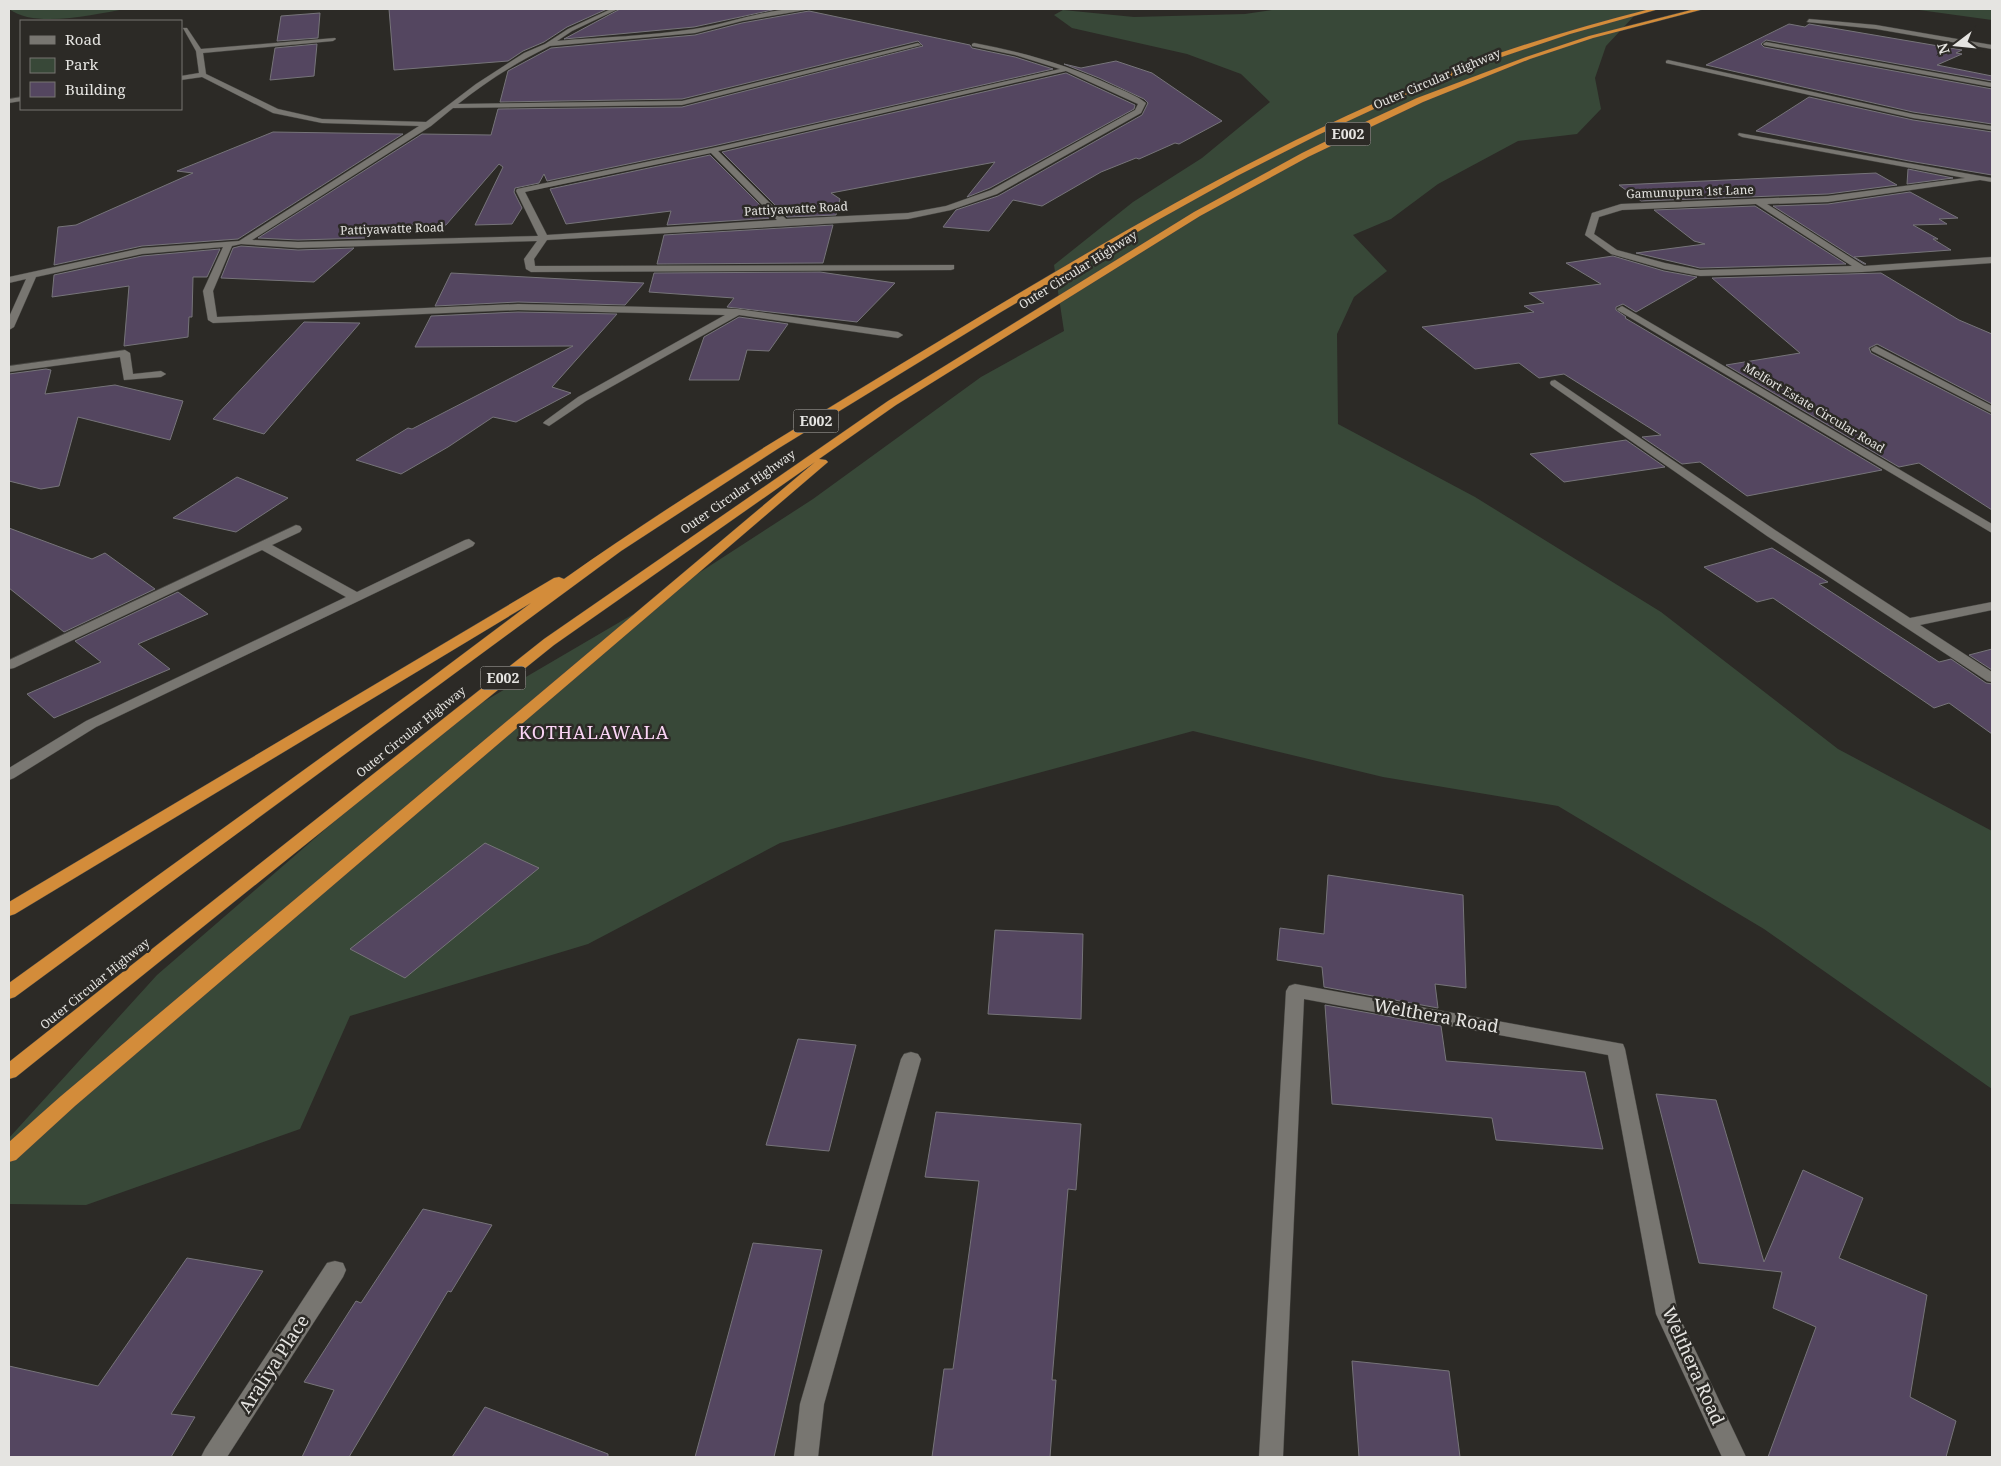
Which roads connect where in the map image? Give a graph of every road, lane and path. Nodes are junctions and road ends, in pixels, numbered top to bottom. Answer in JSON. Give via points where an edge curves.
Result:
{"nodes":[{"id":1,"x":615,"y":9,"type":"edge"},
{"id":2,"x":808,"y":9,"type":"edge"},
{"id":3,"x":1656,"y":9,"type":"edge"},
{"id":4,"x":1701,"y":9,"type":"edge"},
{"id":5,"x":1809,"y":21,"type":"dead end"},
{"id":6,"x":185,"y":29,"type":"dead end"},
{"id":7,"x":333,"y":38,"type":"dead end"},
{"id":8,"x":1766,"y":44,"type":"dead end"},
{"id":9,"x":547,"y":45,"type":"junction"},
{"id":10,"x":918,"y":45,"type":"dead end"},
{"id":11,"x":974,"y":45,"type":"dead end"},
{"id":12,"x":1992,"y":47,"type":"edge"},
{"id":13,"x":199,"y":51,"type":"junction"},
{"id":14,"x":1668,"y":62,"type":"dead end"},
{"id":15,"x":1065,"y":70,"type":"junction"},
{"id":16,"x":203,"y":75,"type":"junction"},
{"id":17,"x":182,"y":78,"type":"edge"},
{"id":18,"x":1992,"y":85,"type":"edge"},
{"id":19,"x":450,"y":106,"type":"junction"},
{"id":20,"x":428,"y":124,"type":"junction"},
{"id":21,"x":1992,"y":128,"type":"edge"},
{"id":22,"x":1742,"y":135,"type":"dead end"},
{"id":23,"x":713,"y":150,"type":"junction"},
{"id":24,"x":1980,"y":178,"type":"junction"},
{"id":25,"x":1992,"y":180,"type":"edge"},
{"id":26,"x":1758,"y":202,"type":"junction"},
{"id":27,"x":784,"y":222,"type":"junction"},
{"id":28,"x":544,"y":238,"type":"junction"},
{"id":29,"x":243,"y":242,"type":"junction"},
{"id":30,"x":228,"y":245,"type":"junction"},
{"id":31,"x":1992,"y":260,"type":"edge"},
{"id":32,"x":951,"y":267,"type":"dead end"},
{"id":33,"x":1862,"y":269,"type":"junction"},
{"id":34,"x":34,"y":274,"type":"junction"},
{"id":35,"x":9,"y":280,"type":"edge"},
{"id":36,"x":1622,"y":309,"type":"dead end"},
{"id":37,"x":737,"y":312,"type":"junction"},
{"id":38,"x":9,"y":327,"type":"edge"},
{"id":39,"x":898,"y":335,"type":"dead end"},
{"id":40,"x":1876,"y":349,"type":"dead end"},
{"id":41,"x":9,"y":369,"type":"edge"},
{"id":42,"x":161,"y":374,"type":"dead end"},
{"id":43,"x":1555,"y":383,"type":"dead end"},
{"id":44,"x":892,"y":403,"type":"junction"},
{"id":45,"x":1992,"y":410,"type":"edge"},
{"id":46,"x":548,"y":423,"type":"dead end"},
{"id":47,"x":296,"y":529,"type":"dead end"},
{"id":48,"x":1992,"y":529,"type":"edge"},
{"id":49,"x":642,"y":531,"type":"junction"},
{"id":50,"x":469,"y":543,"type":"dead end"},
{"id":51,"x":262,"y":545,"type":"junction"},
{"id":52,"x":355,"y":596,"type":"junction"},
{"id":53,"x":1992,"y":606,"type":"edge"},
{"id":54,"x":1908,"y":623,"type":"junction"},
{"id":55,"x":9,"y":665,"type":"edge"},
{"id":56,"x":1992,"y":678,"type":"edge"},
{"id":57,"x":9,"y":775,"type":"edge"},
{"id":58,"x":9,"y":910,"type":"edge"},
{"id":59,"x":9,"y":992,"type":"edge"},
{"id":60,"x":911,"y":1059,"type":"dead end"},
{"id":61,"x":9,"y":1072,"type":"edge"},
{"id":62,"x":9,"y":1154,"type":"edge"},
{"id":63,"x":335,"y":1270,"type":"dead end"},
{"id":64,"x":213,"y":1457,"type":"edge"},
{"id":65,"x":806,"y":1457,"type":"edge"},
{"id":66,"x":1271,"y":1457,"type":"edge"},
{"id":67,"x":1734,"y":1457,"type":"edge"}],
"edges":[{"from":1,"to":9,"type":"street","name":"Pattiyawatte Road"},
{"from":2,"to":9,"type":"street","via":[[742,19],[695,31]]},
{"from":3,"to":49,"type":"highway","name":"Outer Circular Highway","number":"E002","via":[[1503,52],[1342,119],[1282,149],[1173,207],[993,313]]},
{"from":4,"to":44,"type":"highway","name":"Outer Circular Highway","number":"E002","via":[[1591,37],[1528,58],[1420,100],[1305,155],[1197,214]]},
{"from":5,"to":12,"type":"street","via":[[1876,27]]},
{"from":6,"to":13,"type":"street"},
{"from":7,"to":13,"type":"street"},
{"from":8,"to":18,"type":"street"},
{"from":9,"to":19,"type":"street","name":"Pattiyawatte Road","via":[[526,54]]},
{"from":10,"to":19,"type":"street","via":[[682,103]]},
{"from":11,"to":15,"type":"street","name":"Pattiyawatte Road","via":[[1002,49]]},
{"from":13,"to":16,"type":"street"},
{"from":14,"to":21,"type":"street","via":[[1914,116]]},
{"from":15,"to":23,"type":"street"},
{"from":15,"to":27,"type":"street","name":"Pattiyawatte Road","via":[[1112,87],[1142,103],[1138,111],[994,192],[948,208],[908,216]]},
{"from":16,"to":17,"type":"street"},
{"from":16,"to":20,"type":"street","via":[[276,111],[322,121]]},
{"from":19,"to":20,"type":"street","name":"Pattiyawatte Road"},
{"from":20,"to":29,"type":"street","name":"Pattiyawatte Road"},
{"from":22,"to":24,"type":"street"},
{"from":23,"to":27,"type":"street"},
{"from":23,"to":28,"type":"street","via":[[520,191]]},
{"from":24,"to":25,"type":"street"},
{"from":24,"to":26,"type":"street","name":"Gamunupura 1st Lane","via":[[1837,198]]},
{"from":26,"to":33,"type":"street"},
{"from":26,"to":33,"type":"street","name":"Gamunupura 1st Lane","via":[[1621,208],[1595,215],[1588,235],[1614,252],[1700,273]]},
{"from":27,"to":28,"type":"street","name":"Pattiyawatte Road"},
{"from":28,"to":29,"type":"street","name":"Pattiyawatte Road","via":[[298,244]]},
{"from":28,"to":32,"type":"street","via":[[529,260],[531,269]]},
{"from":29,"to":30,"type":"street","name":"Pattiyawatte Road"},
{"from":30,"to":34,"type":"street","name":"Pattiyawatte Road","via":[[142,251]]},
{"from":30,"to":37,"type":"street","via":[[208,291],[212,320],[518,307]]},
{"from":31,"to":33,"type":"street","name":"Gamunupura 1st Lane"},
{"from":34,"to":35,"type":"street","name":"Pattiyawatte Road"},
{"from":34,"to":38,"type":"street"},
{"from":36,"to":48,"type":"street","name":"Melfort Estate Circular Road"},
{"from":37,"to":39,"type":"street"},
{"from":37,"to":46,"type":"street","via":[[582,399]]},
{"from":40,"to":45,"type":"street"},
{"from":41,"to":42,"type":"street","via":[[125,353],[128,378]]},
{"from":43,"to":54,"type":"street","via":[[1771,533]]},
{"from":44,"to":61,"type":"highway","name":"Outer Circular Highway","number":"E002","via":[[549,642]]},
{"from":44,"to":62,"type":"highway"},
{"from":47,"to":51,"type":"street"},
{"from":49,"to":58,"type":"highway"},
{"from":49,"to":59,"type":"highway","name":"Outer Circular Highway","number":"E002"},
{"from":50,"to":52,"type":"street"},
{"from":51,"to":52,"type":"street"},
{"from":51,"to":55,"type":"street"},
{"from":52,"to":57,"type":"street","via":[[90,724]]},
{"from":53,"to":54,"type":"street"},
{"from":54,"to":56,"type":"street"},
{"from":60,"to":65,"type":"street","via":[[812,1404]]},
{"from":63,"to":64,"type":"street","name":"Araliya Place"},
{"from":66,"to":67,"type":"street","name":"Welthera Road","via":[[1295,990],[1616,1049],[1667,1314]]}]}
